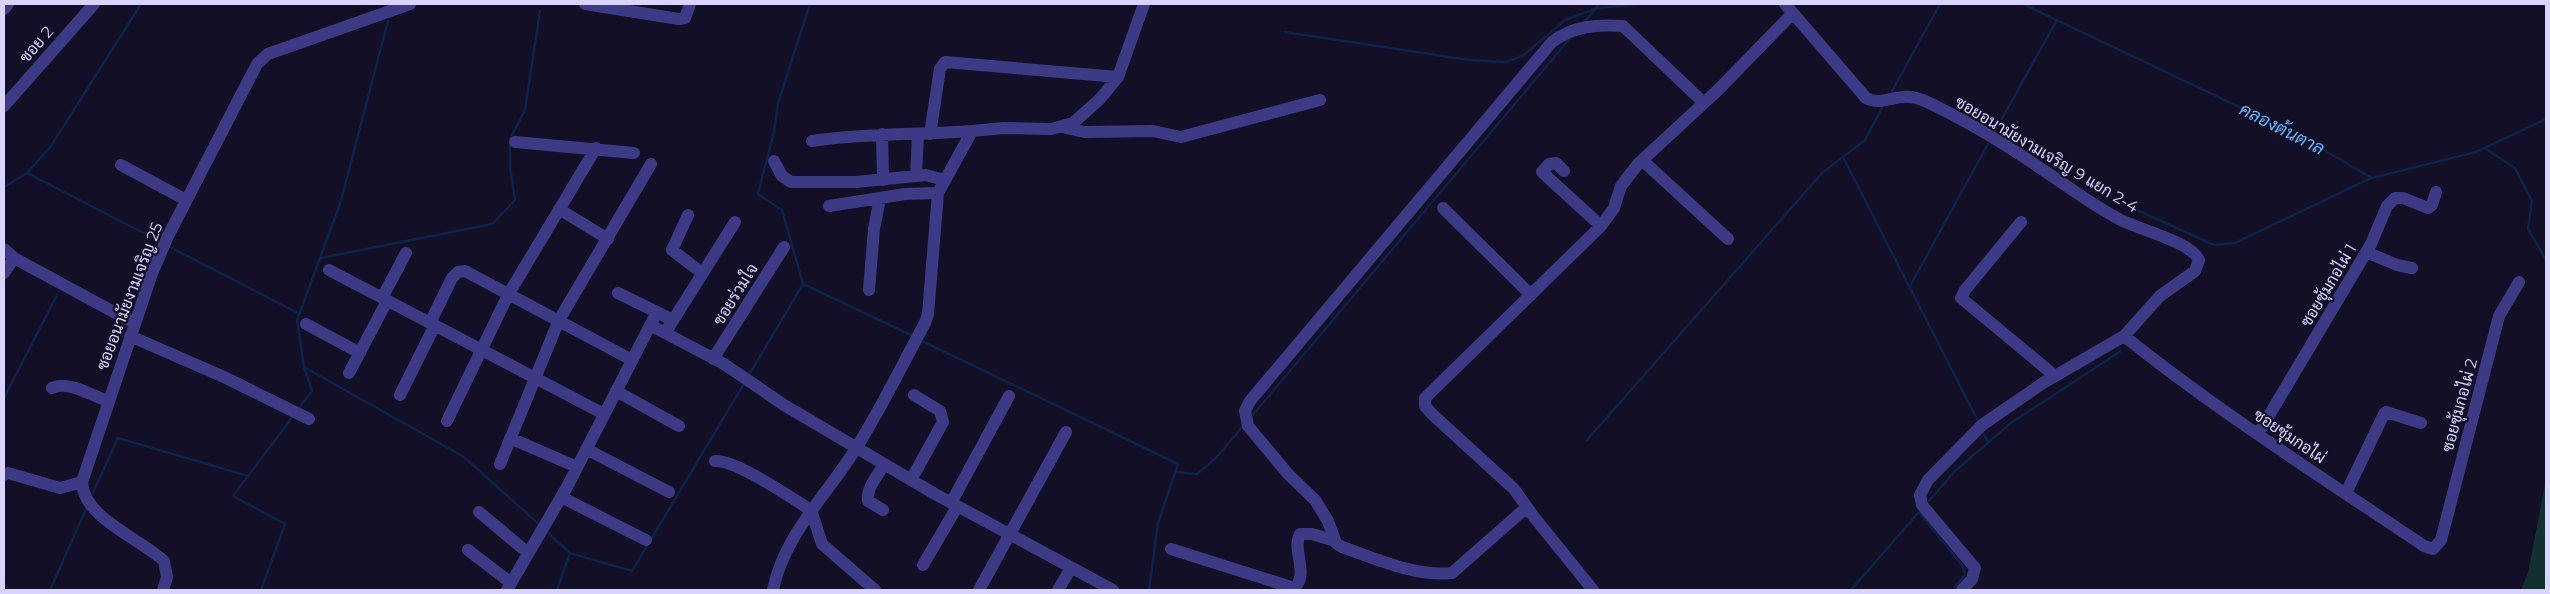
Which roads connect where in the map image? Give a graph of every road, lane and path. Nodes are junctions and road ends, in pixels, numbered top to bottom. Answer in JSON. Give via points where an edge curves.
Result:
{"nodes":[{"id":1,"x":8,"y":4,"type":"edge"},
{"id":2,"x":94,"y":4,"type":"edge"},
{"id":3,"x":410,"y":4,"type":"edge"},
{"id":4,"x":585,"y":4,"type":"edge"},
{"id":5,"x":690,"y":4,"type":"edge"},
{"id":6,"x":1144,"y":4,"type":"edge"},
{"id":7,"x":1789,"y":8,"type":"edge"},
{"id":8,"x":4,"y":9,"type":"edge"},
{"id":9,"x":1118,"y":77,"type":"junction"},
{"id":10,"x":1320,"y":100,"type":"dead end"},
{"id":11,"x":1704,"y":103,"type":"junction"},
{"id":12,"x":4,"y":106,"type":"edge"},
{"id":13,"x":1062,"y":127,"type":"junction"},
{"id":14,"x":972,"y":131,"type":"junction"},
{"id":15,"x":882,"y":134,"type":"junction"},
{"id":16,"x":924,"y":135,"type":"junction"},
{"id":17,"x":515,"y":142,"type":"dead end"},
{"id":18,"x":812,"y":142,"type":"dead end"},
{"id":19,"x":596,"y":148,"type":"junction"},
{"id":20,"x":634,"y":154,"type":"dead end"},
{"id":21,"x":1642,"y":160,"type":"junction"},
{"id":22,"x":774,"y":161,"type":"dead end"},
{"id":23,"x":652,"y":164,"type":"dead end"},
{"id":24,"x":121,"y":165,"type":"dead end"},
{"id":25,"x":1564,"y":171,"type":"dead end"},
{"id":26,"x":916,"y":176,"type":"junction"},
{"id":27,"x":883,"y":180,"type":"junction"},
{"id":28,"x":944,"y":180,"type":"junction"},
{"id":29,"x":2436,"y":192,"type":"dead end"},
{"id":30,"x":938,"y":193,"type":"junction"},
{"id":31,"x":880,"y":198,"type":"junction"},
{"id":32,"x":186,"y":200,"type":"junction"},
{"id":33,"x":829,"y":206,"type":"dead end"},
{"id":34,"x":1443,"y":208,"type":"dead end"},
{"id":35,"x":559,"y":209,"type":"junction"},
{"id":36,"x":688,"y":215,"type":"dead end"},
{"id":37,"x":735,"y":222,"type":"dead end"},
{"id":38,"x":2021,"y":222,"type":"dead end"},
{"id":39,"x":1601,"y":226,"type":"junction"},
{"id":40,"x":608,"y":239,"type":"junction"},
{"id":41,"x":1728,"y":239,"type":"dead end"},
{"id":42,"x":784,"y":247,"type":"dead end"},
{"id":43,"x":4,"y":248,"type":"edge"},
{"id":44,"x":2366,"y":252,"type":"junction"},
{"id":45,"x":406,"y":253,"type":"dead end"},
{"id":46,"x":14,"y":258,"type":"junction"},
{"id":47,"x":2412,"y":268,"type":"dead end"},
{"id":48,"x":329,"y":270,"type":"dead end"},
{"id":49,"x":702,"y":272,"type":"junction"},
{"id":50,"x":4,"y":273,"type":"edge"},
{"id":51,"x":2519,"y":282,"type":"dead end"},
{"id":52,"x":869,"y":290,"type":"dead end"},
{"id":53,"x":618,"y":293,"type":"dead end"},
{"id":54,"x":508,"y":295,"type":"junction"},
{"id":55,"x":1531,"y":295,"type":"junction"},
{"id":56,"x":385,"y":300,"type":"junction"},
{"id":57,"x":657,"y":312,"type":"junction"},
{"id":58,"x":559,"y":320,"type":"junction"},
{"id":59,"x":673,"y":320,"type":"junction"},
{"id":60,"x":134,"y":323,"type":"junction"},
{"id":61,"x":306,"y":324,"type":"dead end"},
{"id":62,"x":432,"y":324,"type":"junction"},
{"id":63,"x":650,"y":325,"type":"junction"},
{"id":64,"x":665,"y":333,"type":"junction"},
{"id":65,"x":130,"y":336,"type":"junction"},
{"id":66,"x":2124,"y":336,"type":"junction"},
{"id":67,"x":482,"y":350,"type":"junction"},
{"id":68,"x":360,"y":353,"type":"junction"},
{"id":69,"x":713,"y":359,"type":"junction"},
{"id":70,"x":632,"y":360,"type":"junction"},
{"id":71,"x":349,"y":373,"type":"dead end"},
{"id":72,"x":2054,"y":376,"type":"junction"},
{"id":73,"x":534,"y":378,"type":"junction"},
{"id":74,"x":52,"y":388,"type":"dead end"},
{"id":75,"x":616,"y":391,"type":"junction"},
{"id":76,"x":400,"y":395,"type":"dead end"},
{"id":77,"x":914,"y":395,"type":"dead end"},
{"id":78,"x":1009,"y":396,"type":"dead end"},
{"id":79,"x":108,"y":401,"type":"junction"},
{"id":80,"x":604,"y":414,"type":"junction"},
{"id":81,"x":309,"y":419,"type":"dead end"},
{"id":82,"x":447,"y":421,"type":"dead end"},
{"id":83,"x":2421,"y":423,"type":"dead end"},
{"id":84,"x":679,"y":426,"type":"dead end"},
{"id":85,"x":1066,"y":432,"type":"dead end"},
{"id":86,"x":2258,"y":434,"type":"junction"},
{"id":87,"x":510,"y":438,"type":"junction"},
{"id":88,"x":856,"y":448,"type":"junction"},
{"id":89,"x":586,"y":449,"type":"junction"},
{"id":90,"x":716,"y":461,"type":"dead end"},
{"id":91,"x":500,"y":464,"type":"dead end"},
{"id":92,"x":884,"y":465,"type":"junction"},
{"id":93,"x":577,"y":467,"type":"junction"},
{"id":94,"x":4,"y":475,"type":"edge"},
{"id":95,"x":911,"y":480,"type":"junction"},
{"id":96,"x":82,"y":482,"type":"junction"},
{"id":97,"x":669,"y":492,"type":"dead end"},
{"id":98,"x":2346,"y":493,"type":"junction"},
{"id":99,"x":561,"y":496,"type":"junction"},
{"id":100,"x":954,"y":505,"type":"junction"},
{"id":101,"x":1527,"y":507,"type":"junction"},
{"id":102,"x":811,"y":510,"type":"junction"},
{"id":103,"x":883,"y":510,"type":"dead end"},
{"id":104,"x":479,"y":512,"type":"dead end"},
{"id":105,"x":1010,"y":534,"type":"junction"},
{"id":106,"x":646,"y":540,"type":"dead end"},
{"id":107,"x":2441,"y":540,"type":"joint"},
{"id":108,"x":1335,"y":541,"type":"junction"},
{"id":109,"x":1171,"y":549,"type":"dead end"},
{"id":110,"x":468,"y":550,"type":"dead end"},
{"id":111,"x":528,"y":553,"type":"junction"},
{"id":112,"x":924,"y":565,"type":"dead end"},
{"id":113,"x":1071,"y":568,"type":"junction"},
{"id":114,"x":509,"y":587,"type":"edge"},
{"id":115,"x":163,"y":590,"type":"edge"},
{"id":116,"x":773,"y":590,"type":"edge"},
{"id":117,"x":875,"y":590,"type":"edge"},
{"id":118,"x":980,"y":590,"type":"edge"},
{"id":119,"x":1058,"y":590,"type":"edge"},
{"id":120,"x":1113,"y":590,"type":"edge"},
{"id":121,"x":1593,"y":590,"type":"edge"},
{"id":122,"x":1962,"y":590,"type":"edge"}],
"edges":[{"from":1,"to":8,"type":"street"},
{"from":2,"to":12,"type":"street","name":"ซอย 2"},
{"from":3,"to":32,"type":"street","name":"ซอยอนามัยงามเจริญ 25","via":[[268,54],[252,73]]},
{"from":4,"to":5,"type":"street","via":[[679,19],[686,18]]},
{"from":6,"to":9,"type":"street"},
{"from":7,"to":11,"type":"street"},
{"from":7,"to":66,"type":"street","name":"ซอยอนามัยงามเจริญ 9 แยก 2-4","via":[[1866,98],[1882,102],[1904,95],[1925,101],[2022,156],[2095,206],[2194,253],[2199,260],[2198,268],[2160,296]]},
{"from":9,"to":13,"type":"street","via":[[1085,113]]},
{"from":9,"to":16,"type":"street","via":[[945,62],[940,69]]},
{"from":10,"to":13,"type":"street","via":[[1181,137],[1153,132],[1084,132]]},
{"from":11,"to":21,"type":"street"},
{"from":11,"to":108,"type":"street","via":[[1622,26],[1594,26],[1565,32],[1552,42],[1250,401],[1245,411],[1248,426],[1258,440],[1315,500],[1328,520]]},
{"from":13,"to":14,"type":"street"},
{"from":14,"to":16,"type":"street"},
{"from":14,"to":28,"type":"street"},
{"from":15,"to":16,"type":"street"},
{"from":15,"to":18,"type":"street"},
{"from":15,"to":27,"type":"street"},
{"from":16,"to":26,"type":"street"},
{"from":17,"to":19,"type":"street"},
{"from":19,"to":20,"type":"street"},
{"from":19,"to":35,"type":"street"},
{"from":21,"to":39,"type":"street","via":[[1621,186],[1614,208]]},
{"from":21,"to":41,"type":"street"},
{"from":22,"to":27,"type":"street","via":[[782,176],[791,182]]},
{"from":23,"to":40,"type":"street"},
{"from":24,"to":32,"type":"street"},
{"from":25,"to":39,"type":"street","via":[[1556,163],[1549,164],[1542,172]]},
{"from":26,"to":27,"type":"street"},
{"from":26,"to":28,"type":"street"},
{"from":28,"to":30,"type":"street"},
{"from":29,"to":44,"type":"street","name":"ซอยซุ้มกอไผ่ 1","via":[[2428,208],[2402,198],[2390,201]]},
{"from":30,"to":31,"type":"street"},
{"from":30,"to":88,"type":"street","via":[[928,314]]},
{"from":31,"to":33,"type":"street"},
{"from":31,"to":52,"type":"street"},
{"from":32,"to":60,"type":"street","name":"ซอยอนามัยงามเจริญ 25","via":[[161,252]]},
{"from":34,"to":55,"type":"street"},
{"from":35,"to":40,"type":"street"},
{"from":35,"to":54,"type":"street"},
{"from":36,"to":49,"type":"street","via":[[672,250]]},
{"from":37,"to":49,"type":"street"},
{"from":38,"to":72,"type":"street","via":[[1965,290],[1962,298]]},
{"from":39,"to":55,"type":"street"},
{"from":40,"to":58,"type":"street"},
{"from":42,"to":69,"type":"street","name":"ซอยร่วมใจ"},
{"from":43,"to":46,"type":"street"},
{"from":44,"to":47,"type":"street"},
{"from":44,"to":86,"type":"street","name":"ซอยซุ้มกอไผ่ 1"},
{"from":45,"to":56,"type":"street"},
{"from":46,"to":50,"type":"street"},
{"from":46,"to":60,"type":"street"},
{"from":48,"to":56,"type":"street"},
{"from":49,"to":59,"type":"street"},
{"from":51,"to":107,"type":"street","name":"ซอยซุ้มกอไผ่ 2","via":[[2499,316]]},
{"from":53,"to":57,"type":"street"},
{"from":54,"to":58,"type":"street"},
{"from":54,"to":62,"type":"street","via":[[461,271],[452,278]]},
{"from":54,"to":67,"type":"street"},
{"from":55,"to":101,"type":"street","via":[[1425,398],[1425,406],[1432,414],[1514,489]]},
{"from":56,"to":62,"type":"street"},
{"from":56,"to":68,"type":"street"},
{"from":57,"to":59,"type":"street"},
{"from":57,"to":63,"type":"street"},
{"from":58,"to":70,"type":"street"},
{"from":58,"to":73,"type":"street"},
{"from":59,"to":64,"type":"street"},
{"from":60,"to":65,"type":"street","name":"ซอยอนามัยงามเจริญ 25"},
{"from":61,"to":68,"type":"street"},
{"from":62,"to":67,"type":"street"},
{"from":62,"to":76,"type":"street"},
{"from":63,"to":64,"type":"street"},
{"from":63,"to":70,"type":"street"},
{"from":64,"to":69,"type":"street"},
{"from":65,"to":79,"type":"street","name":"ซอยอนามัยงามเจริญ 25"},
{"from":65,"to":81,"type":"street"},
{"from":66,"to":72,"type":"street","name":"ซอยอนามัยงามเจริญ 9 แยก 2-4"},
{"from":66,"to":86,"type":"street","name":"ซอยซุ้มกอไผ่","via":[[2169,373]]},
{"from":67,"to":73,"type":"street"},
{"from":67,"to":82,"type":"street"},
{"from":68,"to":71,"type":"street"},
{"from":69,"to":88,"type":"street"},
{"from":70,"to":75,"type":"street"},
{"from":72,"to":122,"type":"street","name":"ซอยอนามัยงามเจริญ 9 แยก 2-4","via":[[1982,425],[1939,466],[1922,489],[1922,505],[1975,568],[1972,580]]},
{"from":73,"to":80,"type":"street"},
{"from":73,"to":87,"type":"street"},
{"from":74,"to":79,"type":"street","via":[[66,386]]},
{"from":75,"to":80,"type":"street"},
{"from":75,"to":84,"type":"street"},
{"from":77,"to":95,"type":"street","via":[[940,411],[943,422]]},
{"from":78,"to":100,"type":"street"},
{"from":79,"to":96,"type":"street","name":"ซอยอนามัยงามเจริญ 25"},
{"from":80,"to":89,"type":"street"},
{"from":83,"to":98,"type":"street","via":[[2386,412]]},
{"from":85,"to":105,"type":"street"},
{"from":86,"to":98,"type":"street","name":"ซอยซุ้มกอไผ่"},
{"from":87,"to":91,"type":"street"},
{"from":87,"to":93,"type":"street"},
{"from":88,"to":92,"type":"street"},
{"from":88,"to":102,"type":"street"},
{"from":89,"to":93,"type":"street"},
{"from":89,"to":97,"type":"street"},
{"from":90,"to":102,"type":"street","via":[[772,486]]},
{"from":92,"to":95,"type":"street"},
{"from":92,"to":103,"type":"street","via":[[867,497]]},
{"from":93,"to":99,"type":"street"},
{"from":94,"to":96,"type":"street","via":[[8,473],[60,488]]},
{"from":95,"to":100,"type":"street"},
{"from":96,"to":115,"type":"street","via":[[82,491],[110,523],[164,561],[167,577]]},
{"from":98,"to":107,"type":"street","name":"ซอยซุ้มกอไผ่","via":[[2424,546],[2433,549]]},
{"from":99,"to":106,"type":"street"},
{"from":99,"to":111,"type":"street"},
{"from":100,"to":105,"type":"street"},
{"from":100,"to":112,"type":"street"},
{"from":101,"to":108,"type":"street","via":[[1452,573],[1439,575],[1418,571],[1342,547]]},
{"from":101,"to":121,"type":"street"},
{"from":102,"to":116,"type":"street","via":[[788,550]]},
{"from":102,"to":117,"type":"street","via":[[822,544]]},
{"from":104,"to":111,"type":"street"},
{"from":105,"to":113,"type":"street"},
{"from":105,"to":118,"type":"street"},
{"from":108,"to":109,"type":"street","via":[[1303,532],[1300,534],[1297,540],[1300,577],[1294,588]]},
{"from":110,"to":114,"type":"street"},
{"from":111,"to":114,"type":"street"},
{"from":113,"to":119,"type":"street"},
{"from":113,"to":120,"type":"street"}]}
